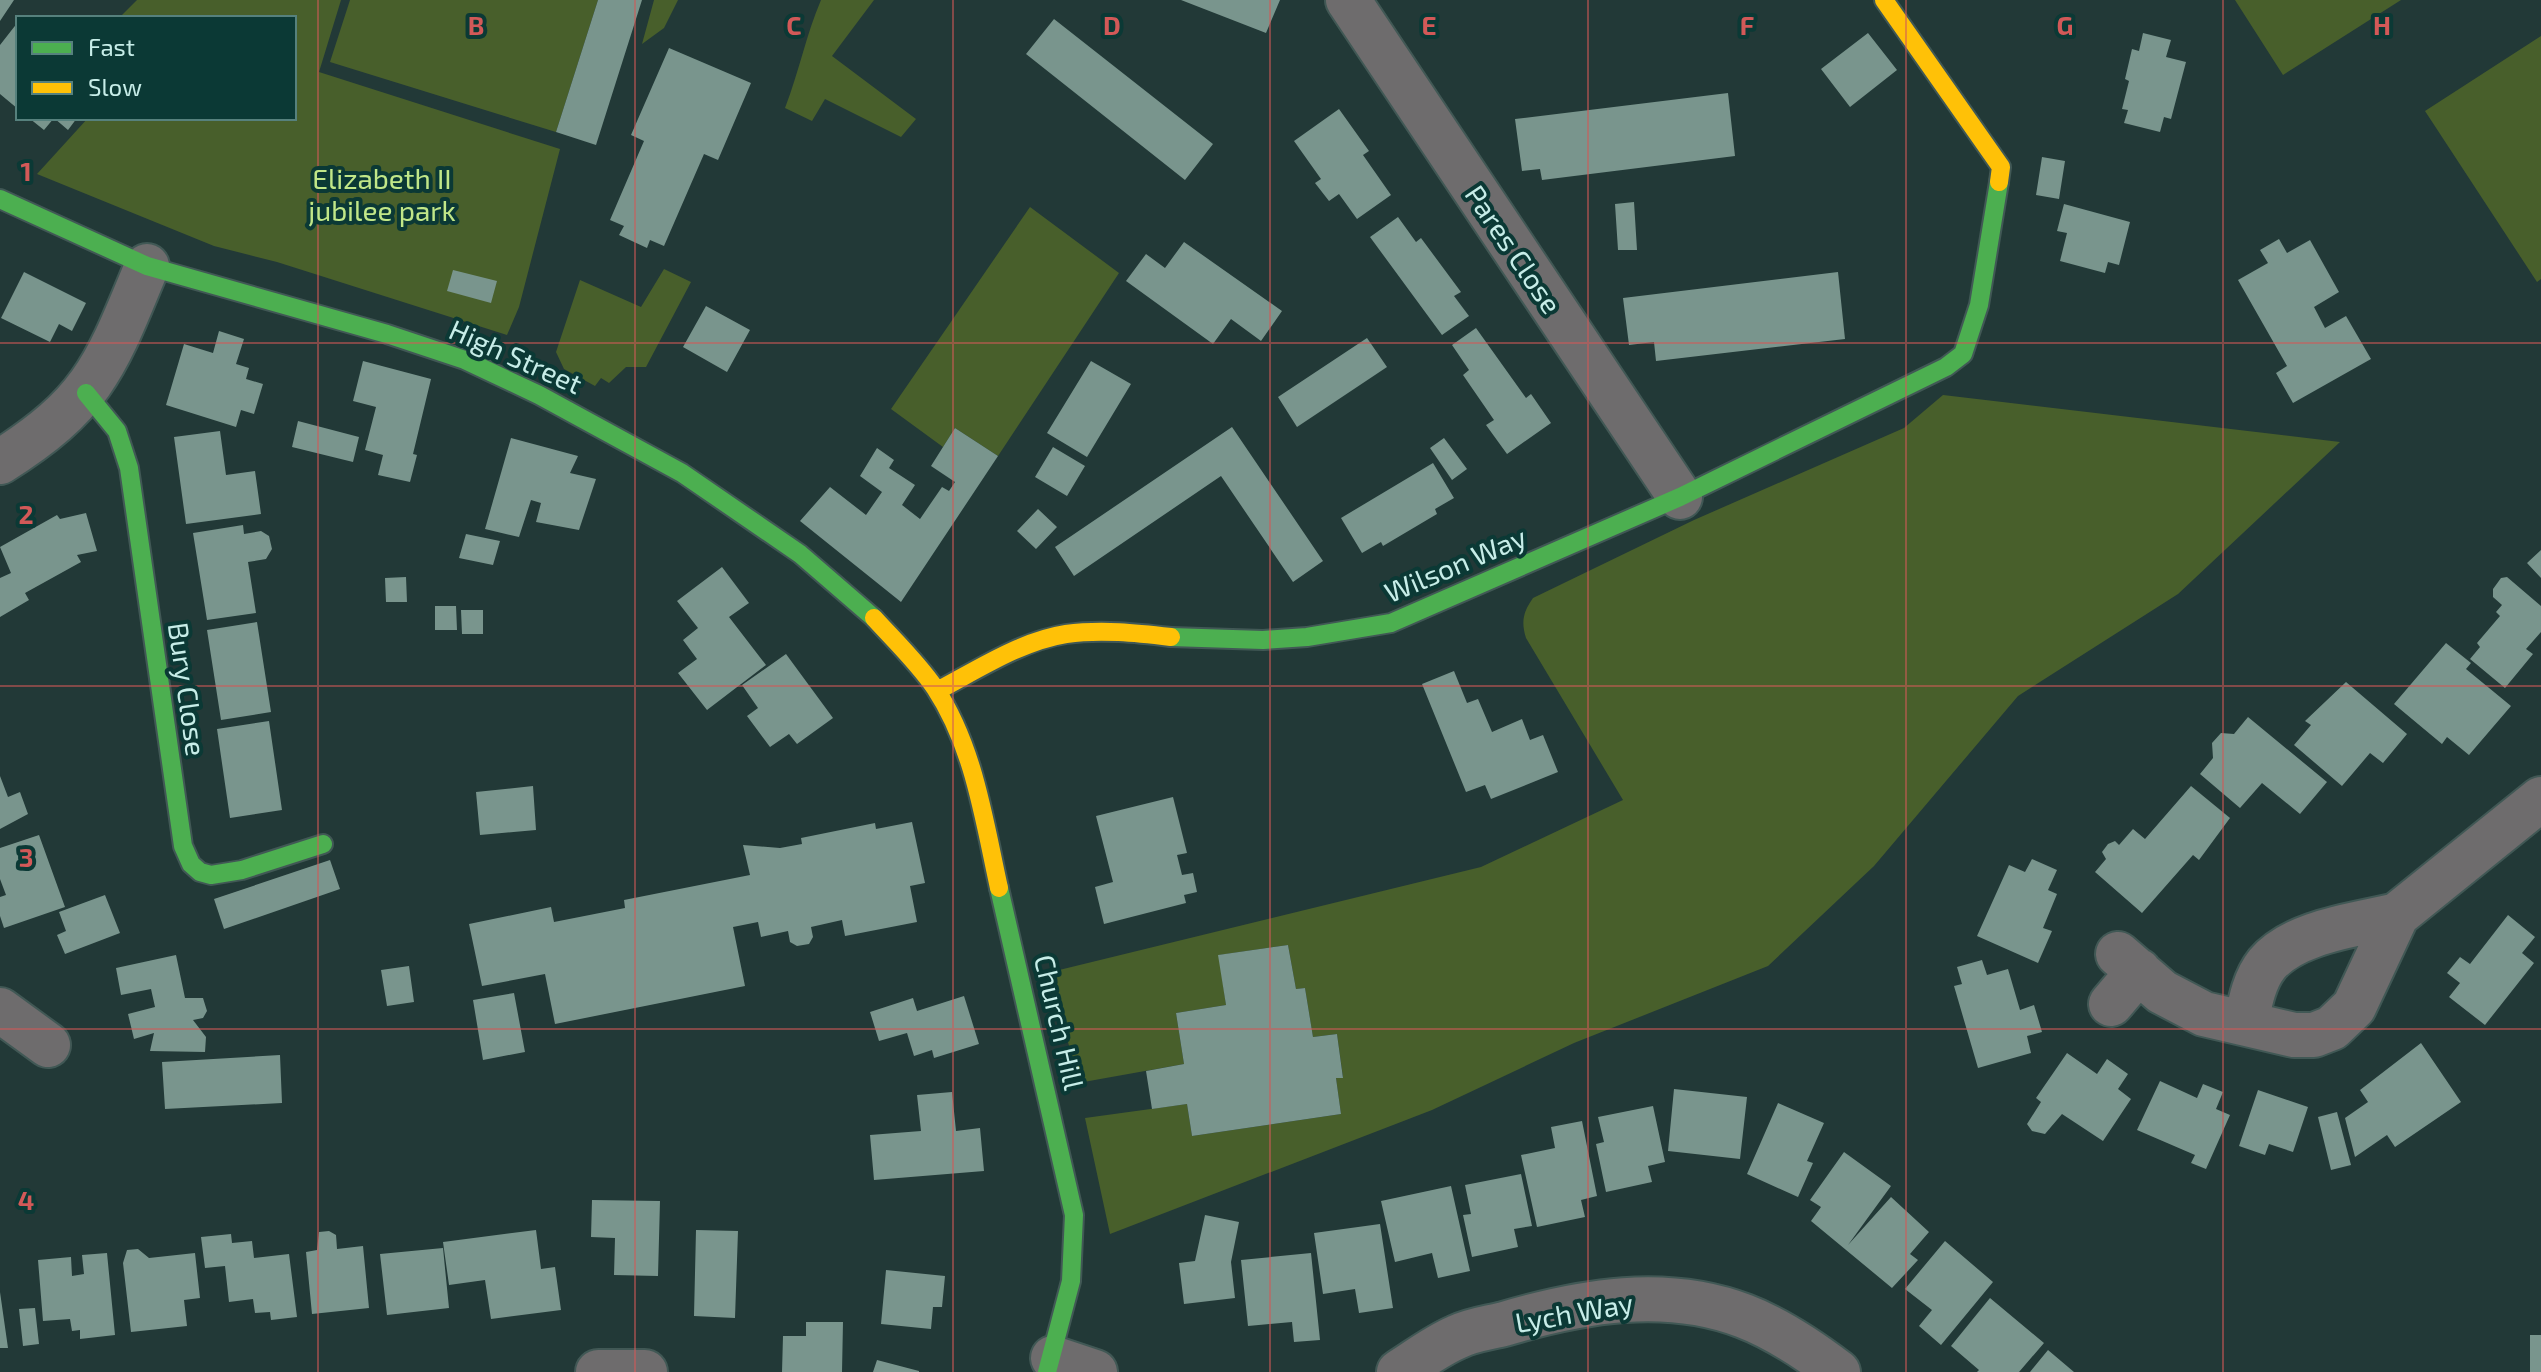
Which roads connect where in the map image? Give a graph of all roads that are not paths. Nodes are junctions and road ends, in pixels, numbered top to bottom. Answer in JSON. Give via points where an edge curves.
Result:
{"nodes":[{"id":1,"x":1348,"y":0,"type":"edge"},
{"id":2,"x":1884,"y":0,"type":"edge"},
{"id":3,"x":0,"y":199,"type":"edge"},
{"id":4,"x":147,"y":266,"type":"junction"},
{"id":5,"x":86,"y":393,"type":"junction"},
{"id":6,"x":0,"y":462,"type":"edge"},
{"id":7,"x":1680,"y":497,"type":"junction"},
{"id":8,"x":937,"y":691,"type":"junction"},
{"id":9,"x":2541,"y":799,"type":"edge"},
{"id":10,"x":323,"y":844,"type":"dead end"},
{"id":11,"x":2397,"y":915,"type":"junction"},
{"id":12,"x":2111,"y":1004,"type":"dead end"},
{"id":13,"x":0,"y":1010,"type":"edge"},
{"id":14,"x":2246,"y":1023,"type":"junction"},
{"id":15,"x":48,"y":1045,"type":"dead end"},
{"id":16,"x":1050,"y":1365,"type":"edge"},
{"id":17,"x":598,"y":1372,"type":"edge"},
{"id":18,"x":645,"y":1372,"type":"edge"},
{"id":19,"x":1095,"y":1372,"type":"edge"},
{"id":20,"x":1399,"y":1372,"type":"edge"},
{"id":21,"x":1838,"y":1372,"type":"edge"}],
"edges":[{"from":1,"to":7,"type":"street","name":"Pares Close"},
{"from":2,"to":7,"type":"street","name":"Wilson Way","via":[[2001,167],[1979,305],[1963,354],[1912,385]]},
{"from":3,"to":4,"type":"street","name":"High Street"},
{"from":4,"to":5,"type":"street","via":[[119,335]]},
{"from":4,"to":8,"type":"street","name":"High Street","via":[[465,360],[633,444],[800,554],[870,614]]},
{"from":5,"to":6,"type":"street","via":[[40,437]]},
{"from":5,"to":10,"type":"street","name":"Bury Close","via":[[117,431],[129,468],[183,846],[190,863],[201,872],[224,874]]},
{"from":7,"to":8,"type":"street","name":"Wilson Way","via":[[1391,623],[1263,640],[1065,634],[1008,654]]},
{"from":8,"to":16,"type":"street","name":"Church Hill","via":[[973,772],[1072,1203],[1073,1266]]},
{"from":9,"to":11,"type":"street"},
{"from":11,"to":14,"type":"street","via":[[2336,930],[2268,963],[2253,990]]},
{"from":11,"to":14,"type":"street","via":[[2344,1020],[2314,1035]]},
{"from":12,"to":14,"type":"street","via":[[2129,962],[2182,1004]]},
{"from":13,"to":15,"type":"street"},
{"from":16,"to":19,"type":"street"},
{"from":17,"to":18,"type":"street"},
{"from":20,"to":21,"type":"street","name":"Lych Way","via":[[1458,1336],[1556,1309],[1647,1299],[1680,1300],[1744,1316],[1780,1332]]}]}
